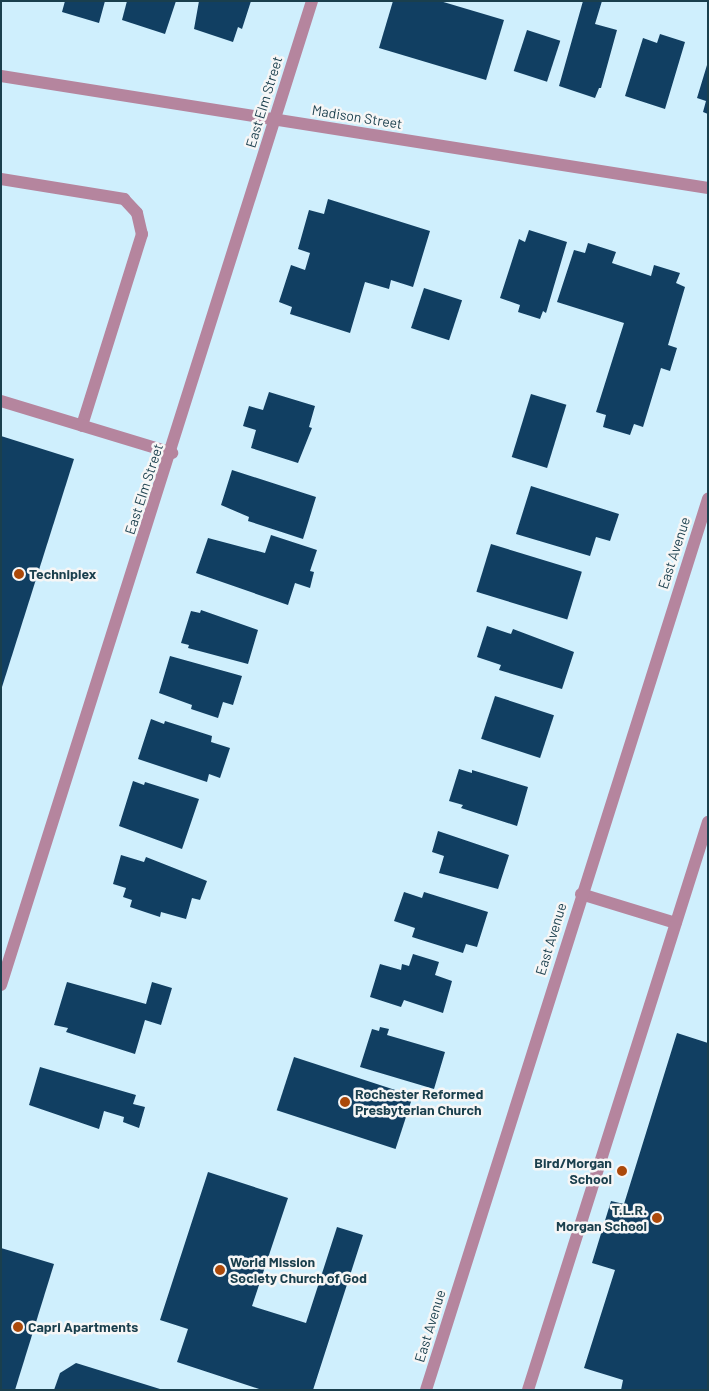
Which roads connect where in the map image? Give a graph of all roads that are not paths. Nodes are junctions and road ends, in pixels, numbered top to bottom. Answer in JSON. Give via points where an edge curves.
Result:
{"nodes":[{"id":1,"x":312,"y":1,"type":"edge"},
{"id":2,"x":1,"y":76,"type":"edge"},
{"id":3,"x":275,"y":119,"type":"junction"},
{"id":4,"x":1,"y":179,"type":"edge"},
{"id":5,"x":708,"y":188,"type":"edge"},
{"id":6,"x":1,"y":401,"type":"edge"},
{"id":7,"x":82,"y":426,"type":"junction"},
{"id":8,"x":172,"y":453,"type":"junction"},
{"id":9,"x":708,"y":498,"type":"edge"},
{"id":10,"x":708,"y":822,"type":"edge"},
{"id":11,"x":581,"y":894,"type":"junction"},
{"id":12,"x":676,"y":923,"type":"junction"},
{"id":13,"x":1,"y":985,"type":"edge"},
{"id":14,"x":426,"y":1390,"type":"edge"},
{"id":15,"x":528,"y":1390,"type":"edge"}],
"edges":[{"from":1,"to":3,"type":"street","name":"East Elm Street"},
{"from":2,"to":3,"type":"street","name":"Madison Street"},
{"from":3,"to":5,"type":"street","name":"Madison Street"},
{"from":3,"to":8,"type":"street","name":"East Elm Street"},
{"from":4,"to":7,"type":"street","via":[[124,199],[137,213],[142,234]]},
{"from":6,"to":7,"type":"street"},
{"from":7,"to":8,"type":"street"},
{"from":8,"to":13,"type":"street","name":"East Elm Street"},
{"from":9,"to":11,"type":"street","name":"East Avenue"},
{"from":10,"to":12,"type":"street"},
{"from":11,"to":12,"type":"street"},
{"from":11,"to":14,"type":"street","name":"East Avenue"},
{"from":12,"to":15,"type":"street"}]}
